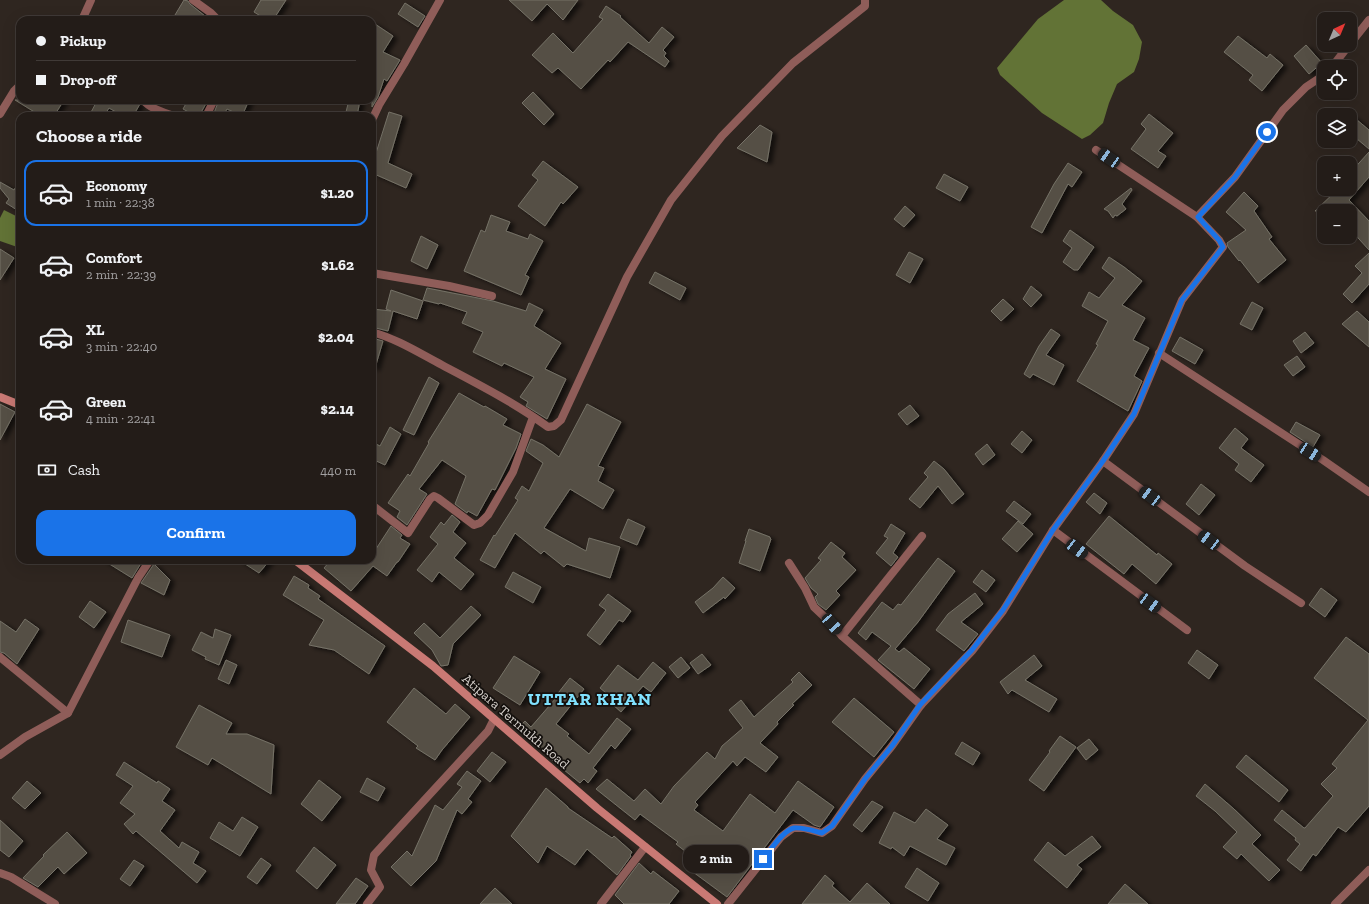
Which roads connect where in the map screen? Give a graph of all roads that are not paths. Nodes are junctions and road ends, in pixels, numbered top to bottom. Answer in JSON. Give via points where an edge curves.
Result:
{"nodes":[{"id":1,"x":91,"y":0,"type":"edge"},
{"id":2,"x":193,"y":0,"type":"edge"},
{"id":3,"x":440,"y":0,"type":"edge"},
{"id":4,"x":866,"y":0,"type":"edge"},
{"id":5,"x":84,"y":16,"type":"edge"},
{"id":6,"x":214,"y":16,"type":"edge"},
{"id":7,"x":1369,"y":20,"type":"edge"},
{"id":8,"x":1357,"y":36,"type":"edge"},
{"id":9,"x":1344,"y":52,"type":"edge"},
{"id":10,"x":1338,"y":60,"type":"edge"},
{"id":11,"x":1317,"y":80,"type":"edge"},
{"id":12,"x":16,"y":89,"type":"edge"},
{"id":13,"x":147,"y":104,"type":"edge"},
{"id":14,"x":163,"y":112,"type":"edge"},
{"id":15,"x":376,"y":112,"type":"edge"},
{"id":16,"x":0,"y":114,"type":"edge"},
{"id":17,"x":1096,"y":150,"type":"dead end"},
{"id":18,"x":1198,"y":217,"type":"junction"},
{"id":19,"x":376,"y":274,"type":"edge"},
{"id":20,"x":492,"y":296,"type":"dead end"},
{"id":21,"x":376,"y":333,"type":"edge"},
{"id":22,"x":1159,"y":353,"type":"junction"},
{"id":23,"x":0,"y":397,"type":"edge"},
{"id":24,"x":16,"y":403,"type":"edge"},
{"id":25,"x":533,"y":417,"type":"junction"},
{"id":26,"x":1103,"y":461,"type":"junction"},
{"id":27,"x":1369,"y":492,"type":"edge"},
{"id":28,"x":376,"y":508,"type":"edge"},
{"id":29,"x":1053,"y":530,"type":"junction"},
{"id":30,"x":922,"y":536,"type":"dead end"},
{"id":31,"x":788,"y":563,"type":"dead end"},
{"id":32,"x":147,"y":564,"type":"edge"},
{"id":33,"x":300,"y":564,"type":"edge"},
{"id":34,"x":1301,"y":604,"type":"dead end"},
{"id":35,"x":1187,"y":630,"type":"dead end"},
{"id":36,"x":842,"y":636,"type":"junction"},
{"id":37,"x":0,"y":657,"type":"edge"},
{"id":38,"x":920,"y":705,"type":"junction"},
{"id":39,"x":68,"y":713,"type":"junction"},
{"id":40,"x":494,"y":719,"type":"junction"},
{"id":41,"x":0,"y":755,"type":"edge"},
{"id":42,"x":646,"y":847,"type":"junction"},
{"id":43,"x":1369,"y":870,"type":"edge"},
{"id":44,"x":0,"y":873,"type":"edge"},
{"id":45,"x":55,"y":904,"type":"edge"},
{"id":46,"x":367,"y":904,"type":"edge"},
{"id":47,"x":601,"y":904,"type":"edge"},
{"id":48,"x":717,"y":904,"type":"edge"},
{"id":49,"x":728,"y":904,"type":"edge"},
{"id":50,"x":1335,"y":904,"type":"edge"}],
"edges":[{"from":1,"to":5,"type":"street"},
{"from":2,"to":6,"type":"street"},
{"from":3,"to":15,"type":"street"},
{"from":4,"to":25,"type":"street","via":[[865,6],[793,63],[722,136],[671,200],[627,277],[561,420],[548,427]]},
{"from":7,"to":8,"type":"street"},
{"from":9,"to":10,"type":"street"},
{"from":11,"to":18,"type":"street","via":[[1283,110],[1235,177]]},
{"from":12,"to":16,"type":"street"},
{"from":13,"to":14,"type":"street"},
{"from":17,"to":18,"type":"street"},
{"from":18,"to":22,"type":"street","via":[[1223,247],[1182,300]]},
{"from":19,"to":20,"type":"street"},
{"from":21,"to":25,"type":"street","via":[[394,339],[489,390]]},
{"from":22,"to":26,"type":"street","via":[[1134,414]]},
{"from":22,"to":27,"type":"street"},
{"from":23,"to":24,"type":"main road"},
{"from":25,"to":28,"type":"street","via":[[513,472],[488,515],[480,523],[474,525],[434,496],[408,533]]},
{"from":26,"to":29,"type":"street"},
{"from":26,"to":34,"type":"street"},
{"from":29,"to":35,"type":"street"},
{"from":29,"to":38,"type":"street","via":[[1003,610],[972,650]]},
{"from":30,"to":36,"type":"street"},
{"from":31,"to":36,"type":"street","via":[[814,607]]},
{"from":32,"to":39,"type":"street"},
{"from":33,"to":40,"type":"main road","name":"Atipara Termukh Road","via":[[433,666]]},
{"from":36,"to":38,"type":"street"},
{"from":37,"to":39,"type":"street"},
{"from":38,"to":49,"type":"street","via":[[832,826],[822,833],[793,828],[781,837]]},
{"from":39,"to":41,"type":"street","via":[[25,737]]},
{"from":40,"to":42,"type":"main road","name":"Atipara Termukh Road"},
{"from":40,"to":46,"type":"street","via":[[488,731],[374,855],[371,870],[380,887]]},
{"from":42,"to":47,"type":"street"},
{"from":42,"to":48,"type":"main road","name":"Atipara Termukh Road"},
{"from":43,"to":50,"type":"street"},
{"from":44,"to":45,"type":"street"}]}
